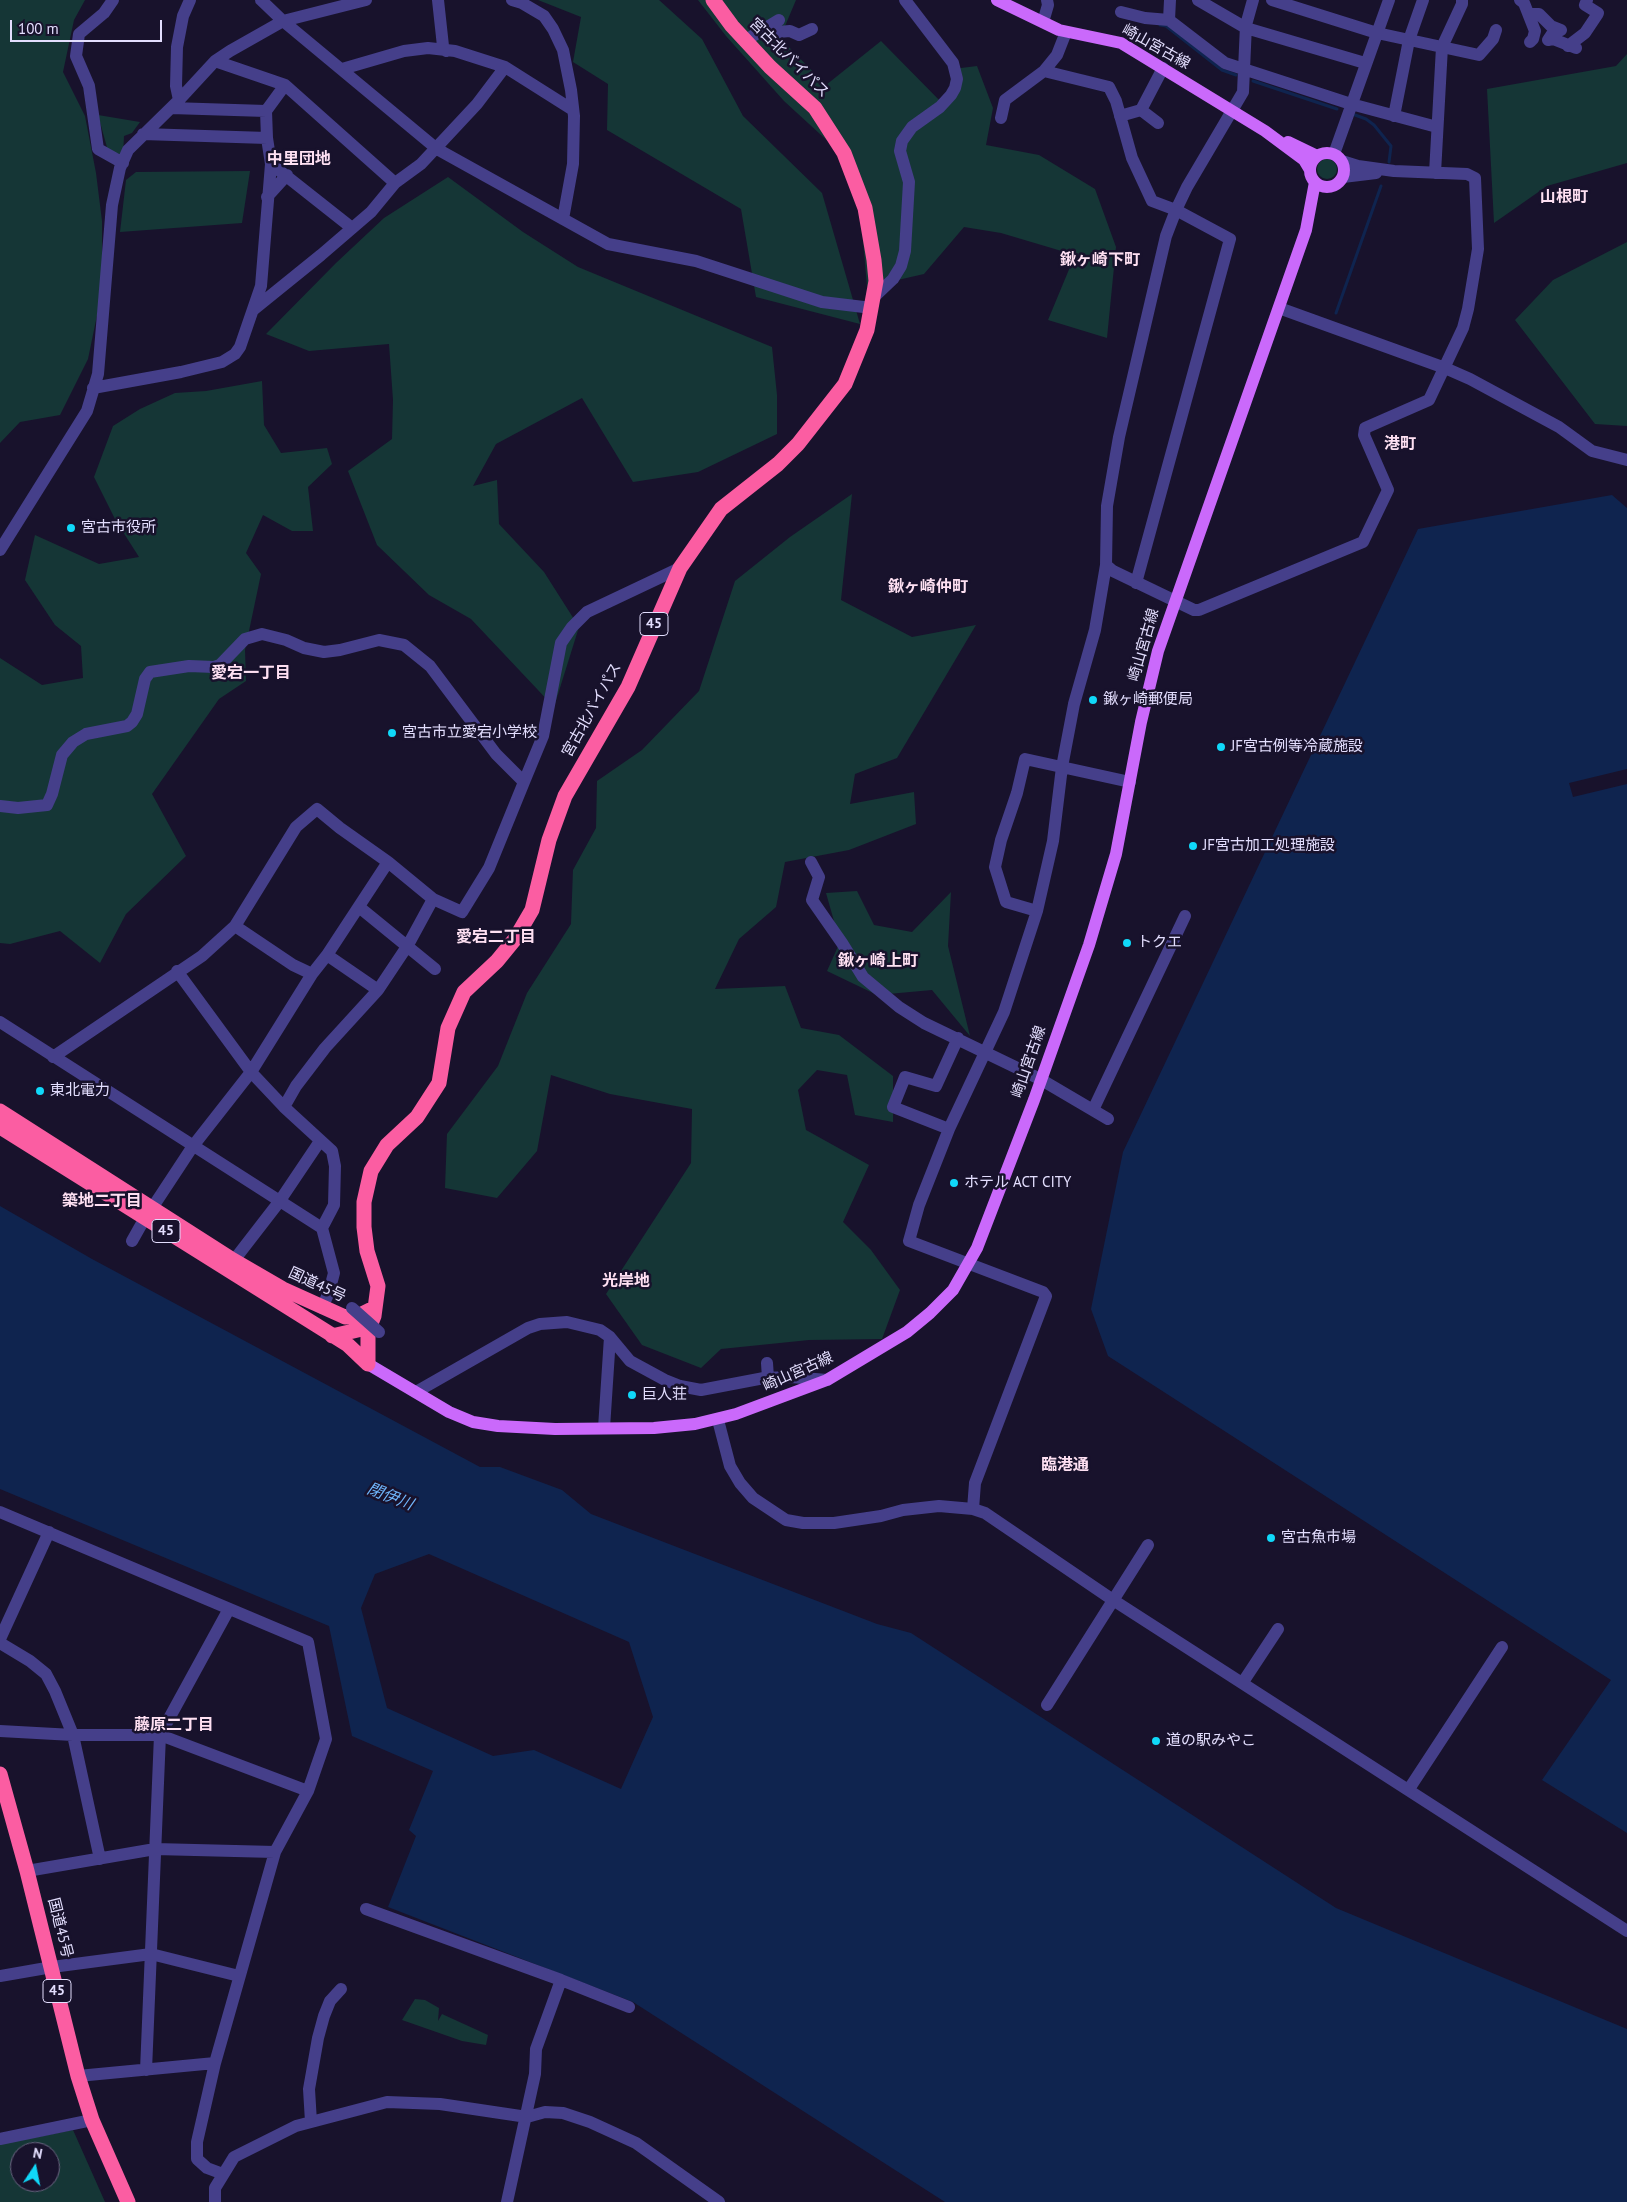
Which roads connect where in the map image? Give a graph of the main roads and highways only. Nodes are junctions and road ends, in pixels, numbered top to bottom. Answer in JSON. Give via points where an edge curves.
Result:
{"nodes":[{"id":1,"x":713,"y":0,"type":"edge"},
{"id":2,"x":997,"y":0,"type":"edge"},
{"id":3,"x":1265,"y":131,"type":"junction"},
{"id":4,"x":1317,"y":156,"type":"junction"},
{"id":5,"x":1313,"y":176,"type":"junction"},
{"id":6,"x":1331,"y":186,"type":"junction"},
{"id":7,"x":1306,"y":230,"type":"junction"},
{"id":8,"x":0,"y":1112,"type":"edge"},
{"id":9,"x":0,"y":1127,"type":"edge"},
{"id":10,"x":149,"y":1213,"type":"junction"},
{"id":11,"x":230,"y":1265,"type":"junction"},
{"id":12,"x":283,"y":1289,"type":"junction"},
{"id":13,"x":361,"y":1313,"type":"junction"},
{"id":14,"x":344,"y":1337,"type":"junction"},
{"id":15,"x":368,"y":1364,"type":"junction"},
{"id":16,"x":0,"y":1774,"type":"edge"},
{"id":17,"x":128,"y":2202,"type":"edge"}],
"edges":[{"from":1,"to":13,"type":"highway","name":"宮古北バイパス","number":"45","via":[[732,26],[815,108],[844,153],[865,208],[874,260],[876,281],[867,330],[845,384],[798,444],[721,510],[680,568],[628,687],[565,796],[549,840],[532,910],[497,961],[464,992],[448,1028],[439,1083],[417,1117],[387,1145],[371,1171],[364,1202],[364,1227],[378,1296]]},
{"from":2,"to":3,"type":"main road","name":"崎山宮古線","via":[[1066,32],[1121,43]]},
{"from":3,"to":4,"type":"main road","name":"崎山宮古線"},
{"from":3,"to":5,"type":"main road","name":"崎山宮古線","via":[[1304,160]]},
{"from":4,"to":5,"type":"main road","name":"崎山宮古線","via":[[1311,164]]},
{"from":4,"to":6,"type":"main road","name":"崎山宮古線","via":[[1325,153],[1338,158],[1344,169],[1343,177]]},
{"from":5,"to":6,"type":"main road","via":[[1322,186]]},
{"from":5,"to":7,"type":"main road","name":"崎山宮古線"},
{"from":6,"to":7,"type":"main road","name":"崎山宮古線"},
{"from":7,"to":15,"type":"main road","name":"崎山宮古線","via":[[1158,650],[1116,854],[1089,946],[981,1239],[953,1290],[907,1332],[827,1380],[718,1420],[654,1428],[524,1428],[473,1422],[449,1412]]},
{"from":8,"to":10,"type":"highway","name":"国道45号","number":"45"},
{"from":9,"to":10,"type":"highway","name":"国道45号","number":"45"},
{"from":10,"to":11,"type":"highway","name":"国道45号","number":"45"},
{"from":11,"to":12,"type":"highway","name":"国道45号","number":"45"},
{"from":11,"to":14,"type":"highway","name":"国道45号","number":"45"},
{"from":12,"to":13,"type":"highway","name":"国道45号","number":"45","via":[[345,1317]]},
{"from":12,"to":14,"type":"highway","number":"45"},
{"from":13,"to":14,"type":"highway","via":[[362,1328]]},
{"from":13,"to":15,"type":"highway","number":"45","via":[[368,1331]]},
{"from":14,"to":15,"type":"highway","number":"45"},
{"from":16,"to":17,"type":"highway","name":"国道45号","number":"45","via":[[78,2076],[92,2120]]}]}
